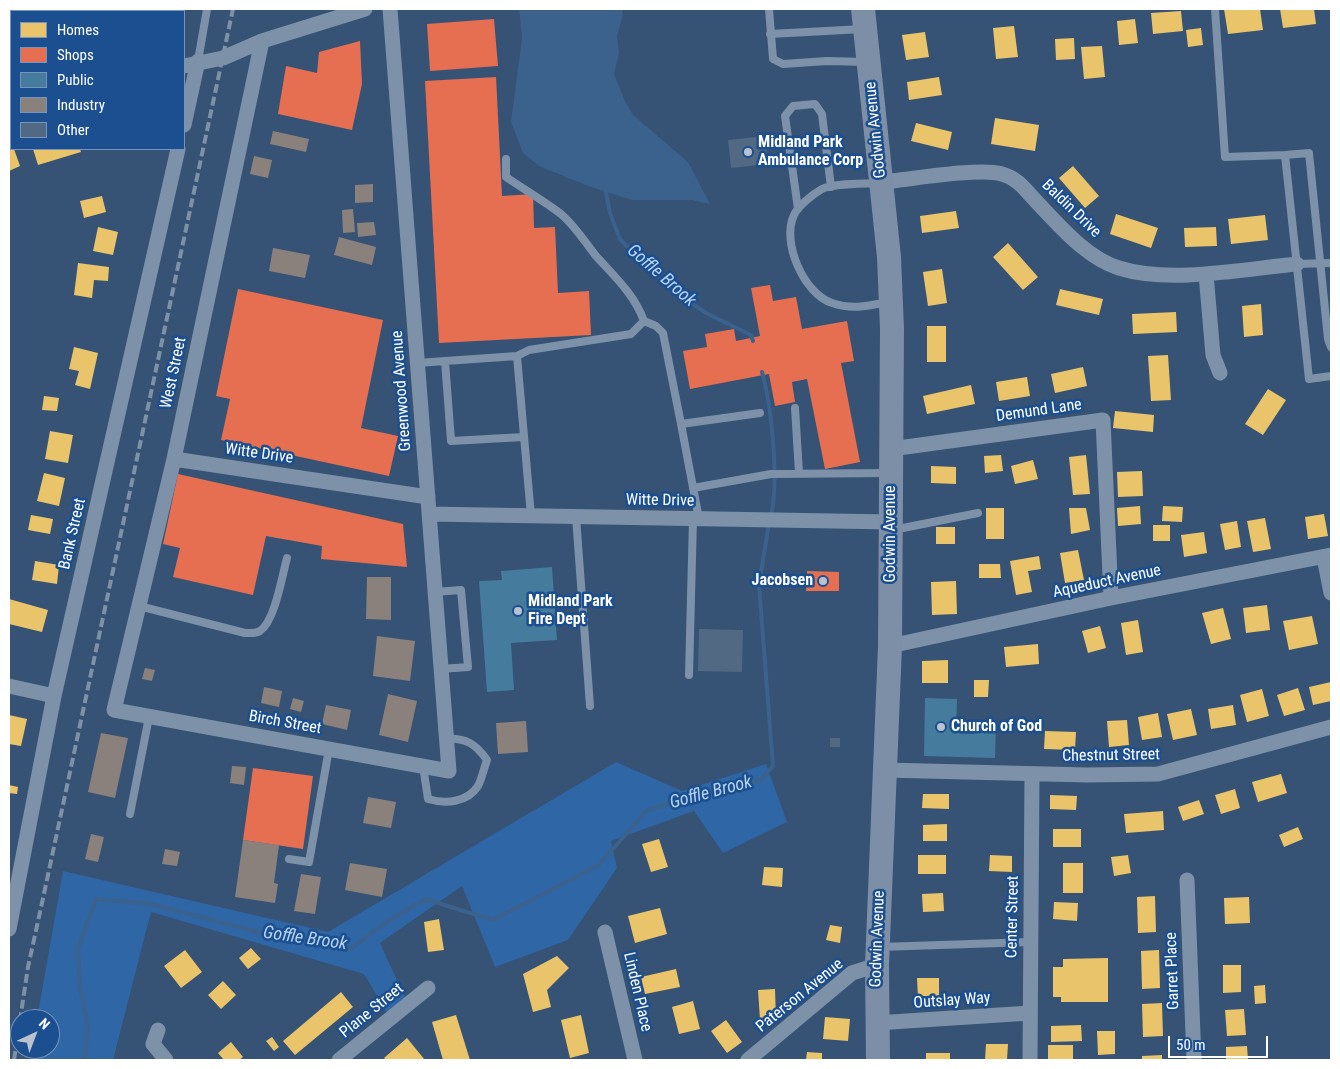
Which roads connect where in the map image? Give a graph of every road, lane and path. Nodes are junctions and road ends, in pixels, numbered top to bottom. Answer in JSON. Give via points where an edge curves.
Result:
{"nodes":[{"id":1,"x":207,"y":9,"type":"edge"},
{"id":2,"x":365,"y":9,"type":"edge"},
{"id":3,"x":390,"y":9,"type":"edge"},
{"id":4,"x":769,"y":9,"type":"edge"},
{"id":5,"x":1215,"y":9,"type":"edge"},
{"id":6,"x":864,"y":19,"type":"edge"},
{"id":7,"x":770,"y":34,"type":"junction"},
{"id":8,"x":262,"y":41,"type":"junction"},
{"id":9,"x":868,"y":62,"type":"junction"},
{"id":10,"x":191,"y":64,"type":"edge"},
{"id":11,"x":185,"y":117,"type":"edge"},
{"id":12,"x":178,"y":150,"type":"edge"},
{"id":13,"x":1285,"y":155,"type":"junction"},
{"id":14,"x":506,"y":159,"type":"dead end"},
{"id":15,"x":881,"y":182,"type":"junction"},
{"id":16,"x":832,"y":187,"type":"junction"},
{"id":17,"x":798,"y":209,"type":"junction"},
{"id":18,"x":1320,"y":263,"type":"junction"},
{"id":19,"x":1331,"y":263,"type":"edge"},
{"id":20,"x":1297,"y":264,"type":"junction"},
{"id":21,"x":1206,"y":274,"type":"junction"},
{"id":22,"x":891,"y":301,"type":"junction"},
{"id":23,"x":644,"y":321,"type":"junction"},
{"id":24,"x":1331,"y":347,"type":"edge"},
{"id":25,"x":518,"y":356,"type":"junction"},
{"id":26,"x":446,"y":361,"type":"junction"},
{"id":27,"x":417,"y":363,"type":"junction"},
{"id":28,"x":1220,"y":373,"type":"dead end"},
{"id":29,"x":1331,"y":376,"type":"edge"},
{"id":30,"x":795,"y":408,"type":"dead end"},
{"id":31,"x":760,"y":413,"type":"dead end"},
{"id":32,"x":681,"y":424,"type":"junction"},
{"id":33,"x":524,"y":437,"type":"junction"},
{"id":34,"x":892,"y":449,"type":"junction"},
{"id":35,"x":174,"y":459,"type":"junction"},
{"id":36,"x":800,"y":473,"type":"junction"},
{"id":37,"x":891,"y":473,"type":"junction"},
{"id":38,"x":693,"y":488,"type":"junction"},
{"id":39,"x":428,"y":496,"type":"junction"},
{"id":40,"x":978,"y":513,"type":"dead end"},
{"id":41,"x":429,"y":514,"type":"junction"},
{"id":42,"x":531,"y":516,"type":"junction"},
{"id":43,"x":576,"y":517,"type":"junction"},
{"id":44,"x":696,"y":519,"type":"junction"},
{"id":45,"x":891,"y":526,"type":"junction"},
{"id":46,"x":1327,"y":556,"type":"edge"},
{"id":47,"x":287,"y":558,"type":"dead end"},
{"id":48,"x":435,"y":592,"type":"junction"},
{"id":49,"x":1331,"y":593,"type":"edge"},
{"id":50,"x":1111,"y":598,"type":"junction"},
{"id":51,"x":139,"y":606,"type":"junction"},
{"id":52,"x":890,"y":646,"type":"junction"},
{"id":53,"x":441,"y":669,"type":"junction"},
{"id":54,"x":689,"y":675,"type":"dead end"},
{"id":55,"x":9,"y":686,"type":"edge"},
{"id":56,"x":54,"y":696,"type":"junction"},
{"id":57,"x":590,"y":706,"type":"dead end"},
{"id":58,"x":114,"y":710,"type":"joint"},
{"id":59,"x":149,"y":717,"type":"junction"},
{"id":60,"x":1331,"y":727,"type":"edge"},
{"id":61,"x":446,"y":738,"type":"junction"},
{"id":62,"x":330,"y":749,"type":"junction"},
{"id":63,"x":423,"y":766,"type":"junction"},
{"id":64,"x":885,"y":770,"type":"junction"},
{"id":65,"x":448,"y":771,"type":"joint"},
{"id":66,"x":1032,"y":774,"type":"junction"},
{"id":67,"x":130,"y":814,"type":"dead end"},
{"id":68,"x":289,"y":859,"type":"dead end"},
{"id":69,"x":1187,"y":880,"type":"dead end"},
{"id":70,"x":9,"y":930,"type":"edge"},
{"id":71,"x":605,"y":932,"type":"dead end"},
{"id":72,"x":1030,"y":942,"type":"junction"},
{"id":73,"x":877,"y":956,"type":"junction"},
{"id":74,"x":428,"y":988,"type":"dead end"},
{"id":75,"x":1030,"y":1013,"type":"junction"},
{"id":76,"x":876,"y":1023,"type":"junction"},
{"id":77,"x":158,"y":1030,"type":"dead end"},
{"id":78,"x":166,"y":1060,"type":"edge"},
{"id":79,"x":339,"y":1060,"type":"edge"},
{"id":80,"x":635,"y":1060,"type":"edge"},
{"id":81,"x":748,"y":1060,"type":"edge"},
{"id":82,"x":878,"y":1060,"type":"edge"},
{"id":83,"x":1030,"y":1060,"type":"edge"},
{"id":84,"x":1194,"y":1060,"type":"edge"}],
"edges":[{"from":1,"to":10,"type":"lane"},
{"from":2,"to":8,"type":"street"},
{"from":3,"to":27,"type":"street","name":"Greenwood Avenue"},
{"from":4,"to":7,"type":"lane"},
{"from":5,"to":13,"type":"lane","via":[[1225,157]]},
{"from":6,"to":7,"type":"lane"},
{"from":6,"to":9,"type":"main road","name":"Godwin Avenue"},
{"from":7,"to":9,"type":"lane","via":[[773,59],[783,64]]},
{"from":8,"to":10,"type":"street","via":[[222,58]]},
{"from":8,"to":35,"type":"street","name":"West Street"},
{"from":9,"to":15,"type":"main road","name":"Godwin Avenue"},
{"from":10,"to":11,"type":"street"},
{"from":12,"to":56,"type":"street","name":"Bank Street"},
{"from":13,"to":18,"type":"lane","via":[[1309,153]]},
{"from":13,"to":20,"type":"lane"},
{"from":14,"to":23,"type":"lane","via":[[506,178],[562,215],[575,228],[624,285]]},
{"from":15,"to":16,"type":"lane"},
{"from":15,"to":21,"type":"street","name":"Baldin Drive","via":[[982,172],[1002,174],[1018,182],[1080,245],[1118,268],[1140,273]]},
{"from":15,"to":22,"type":"main road","name":"Godwin Avenue"},
{"from":16,"to":17,"type":"lane","via":[[823,188]]},
{"from":16,"to":17,"type":"lane","via":[[822,114],[816,104],[793,106],[785,116]]},
{"from":17,"to":22,"type":"lane","via":[[793,217],[791,250],[805,281],[830,303],[856,308]]},
{"from":18,"to":19,"type":"lane"},
{"from":18,"to":20,"type":"lane"},
{"from":18,"to":24,"type":"lane"},
{"from":20,"to":21,"type":"street","name":"Baldin Drive"},
{"from":20,"to":29,"type":"lane","via":[[1310,380]]},
{"from":21,"to":28,"type":"street","via":[[1213,356]]},
{"from":22,"to":34,"type":"main road","name":"Godwin Avenue"},
{"from":23,"to":25,"type":"lane","via":[[632,334],[529,350]]},
{"from":23,"to":32,"type":"lane","via":[[663,333]]},
{"from":25,"to":26,"type":"lane"},
{"from":25,"to":33,"type":"lane"},
{"from":26,"to":27,"type":"lane"},
{"from":26,"to":33,"type":"lane","via":[[451,441]]},
{"from":27,"to":39,"type":"street","name":"Greenwood Avenue"},
{"from":30,"to":36,"type":"lane"},
{"from":31,"to":32,"type":"lane"},
{"from":32,"to":38,"type":"lane"},
{"from":33,"to":42,"type":"lane"},
{"from":34,"to":37,"type":"main road","name":"Godwin Avenue"},
{"from":34,"to":50,"type":"street","name":"Demund Lane","via":[[1103,420]]},
{"from":35,"to":39,"type":"street","name":"Witte Drive"},
{"from":35,"to":51,"type":"street","name":"West Street"},
{"from":36,"to":37,"type":"lane"},
{"from":36,"to":38,"type":"lane"},
{"from":37,"to":45,"type":"main road","name":"Godwin Avenue"},
{"from":38,"to":44,"type":"lane"},
{"from":39,"to":41,"type":"street","name":"Greenwood Avenue"},
{"from":40,"to":45,"type":"lane"},
{"from":41,"to":42,"type":"street","name":"Witte Drive"},
{"from":41,"to":48,"type":"street","name":"Greenwood Avenue"},
{"from":42,"to":43,"type":"street","name":"Witte Drive"},
{"from":43,"to":44,"type":"street","name":"Witte Drive"},
{"from":43,"to":57,"type":"lane"},
{"from":44,"to":45,"type":"street","name":"Witte Drive"},
{"from":44,"to":54,"type":"lane"},
{"from":45,"to":52,"type":"main road","name":"Godwin Avenue"},
{"from":46,"to":49,"type":"street"},
{"from":46,"to":50,"type":"street","name":"Aqueduct Avenue"},
{"from":47,"to":51,"type":"lane","via":[[274,608],[262,630],[255,633]]},
{"from":48,"to":53,"type":"street","name":"Greenwood Avenue"},
{"from":48,"to":53,"type":"lane","via":[[461,590],[468,667]]},
{"from":50,"to":52,"type":"street","name":"Aqueduct Avenue"},
{"from":51,"to":58,"type":"street","name":"West Street"},
{"from":52,"to":64,"type":"main road","name":"Godwin Avenue"},
{"from":53,"to":61,"type":"street","name":"Greenwood Avenue"},
{"from":55,"to":56,"type":"street"},
{"from":56,"to":70,"type":"street","name":"Bank Street"},
{"from":58,"to":59,"type":"street","name":"Birch Street"},
{"from":59,"to":62,"type":"street","name":"Birch Street"},
{"from":59,"to":67,"type":"lane"},
{"from":60,"to":66,"type":"street","name":"Chestnut Street","via":[[1158,774]]},
{"from":61,"to":63,"type":"lane","via":[[478,746],[487,760],[477,787],[462,800],[439,802],[428,799]]},
{"from":61,"to":65,"type":"street","name":"Greenwood Avenue"},
{"from":62,"to":63,"type":"street","name":"Birch Street"},
{"from":62,"to":68,"type":"lane","via":[[309,862]]},
{"from":63,"to":65,"type":"street","name":"Birch Street"},
{"from":64,"to":66,"type":"street","name":"Chestnut Street"},
{"from":64,"to":73,"type":"main road","name":"Godwin Avenue"},
{"from":66,"to":72,"type":"street","name":"Center Street"},
{"from":69,"to":84,"type":"street","name":"Garret Place"},
{"from":71,"to":80,"type":"street","name":"Linden Place"},
{"from":72,"to":73,"type":"lane"},
{"from":72,"to":75,"type":"street","name":"Center Street"},
{"from":73,"to":76,"type":"main road","name":"Godwin Avenue"},
{"from":73,"to":81,"type":"street","name":"Paterson Avenue"},
{"from":74,"to":79,"type":"street","name":"Plane Street"},
{"from":75,"to":76,"type":"street","name":"Outslay Way"},
{"from":75,"to":83,"type":"street","name":"Center Street"},
{"from":76,"to":82,"type":"main road","name":"Godwin Avenue"},
{"from":77,"to":78,"type":"street","via":[[153,1044]]}]}
